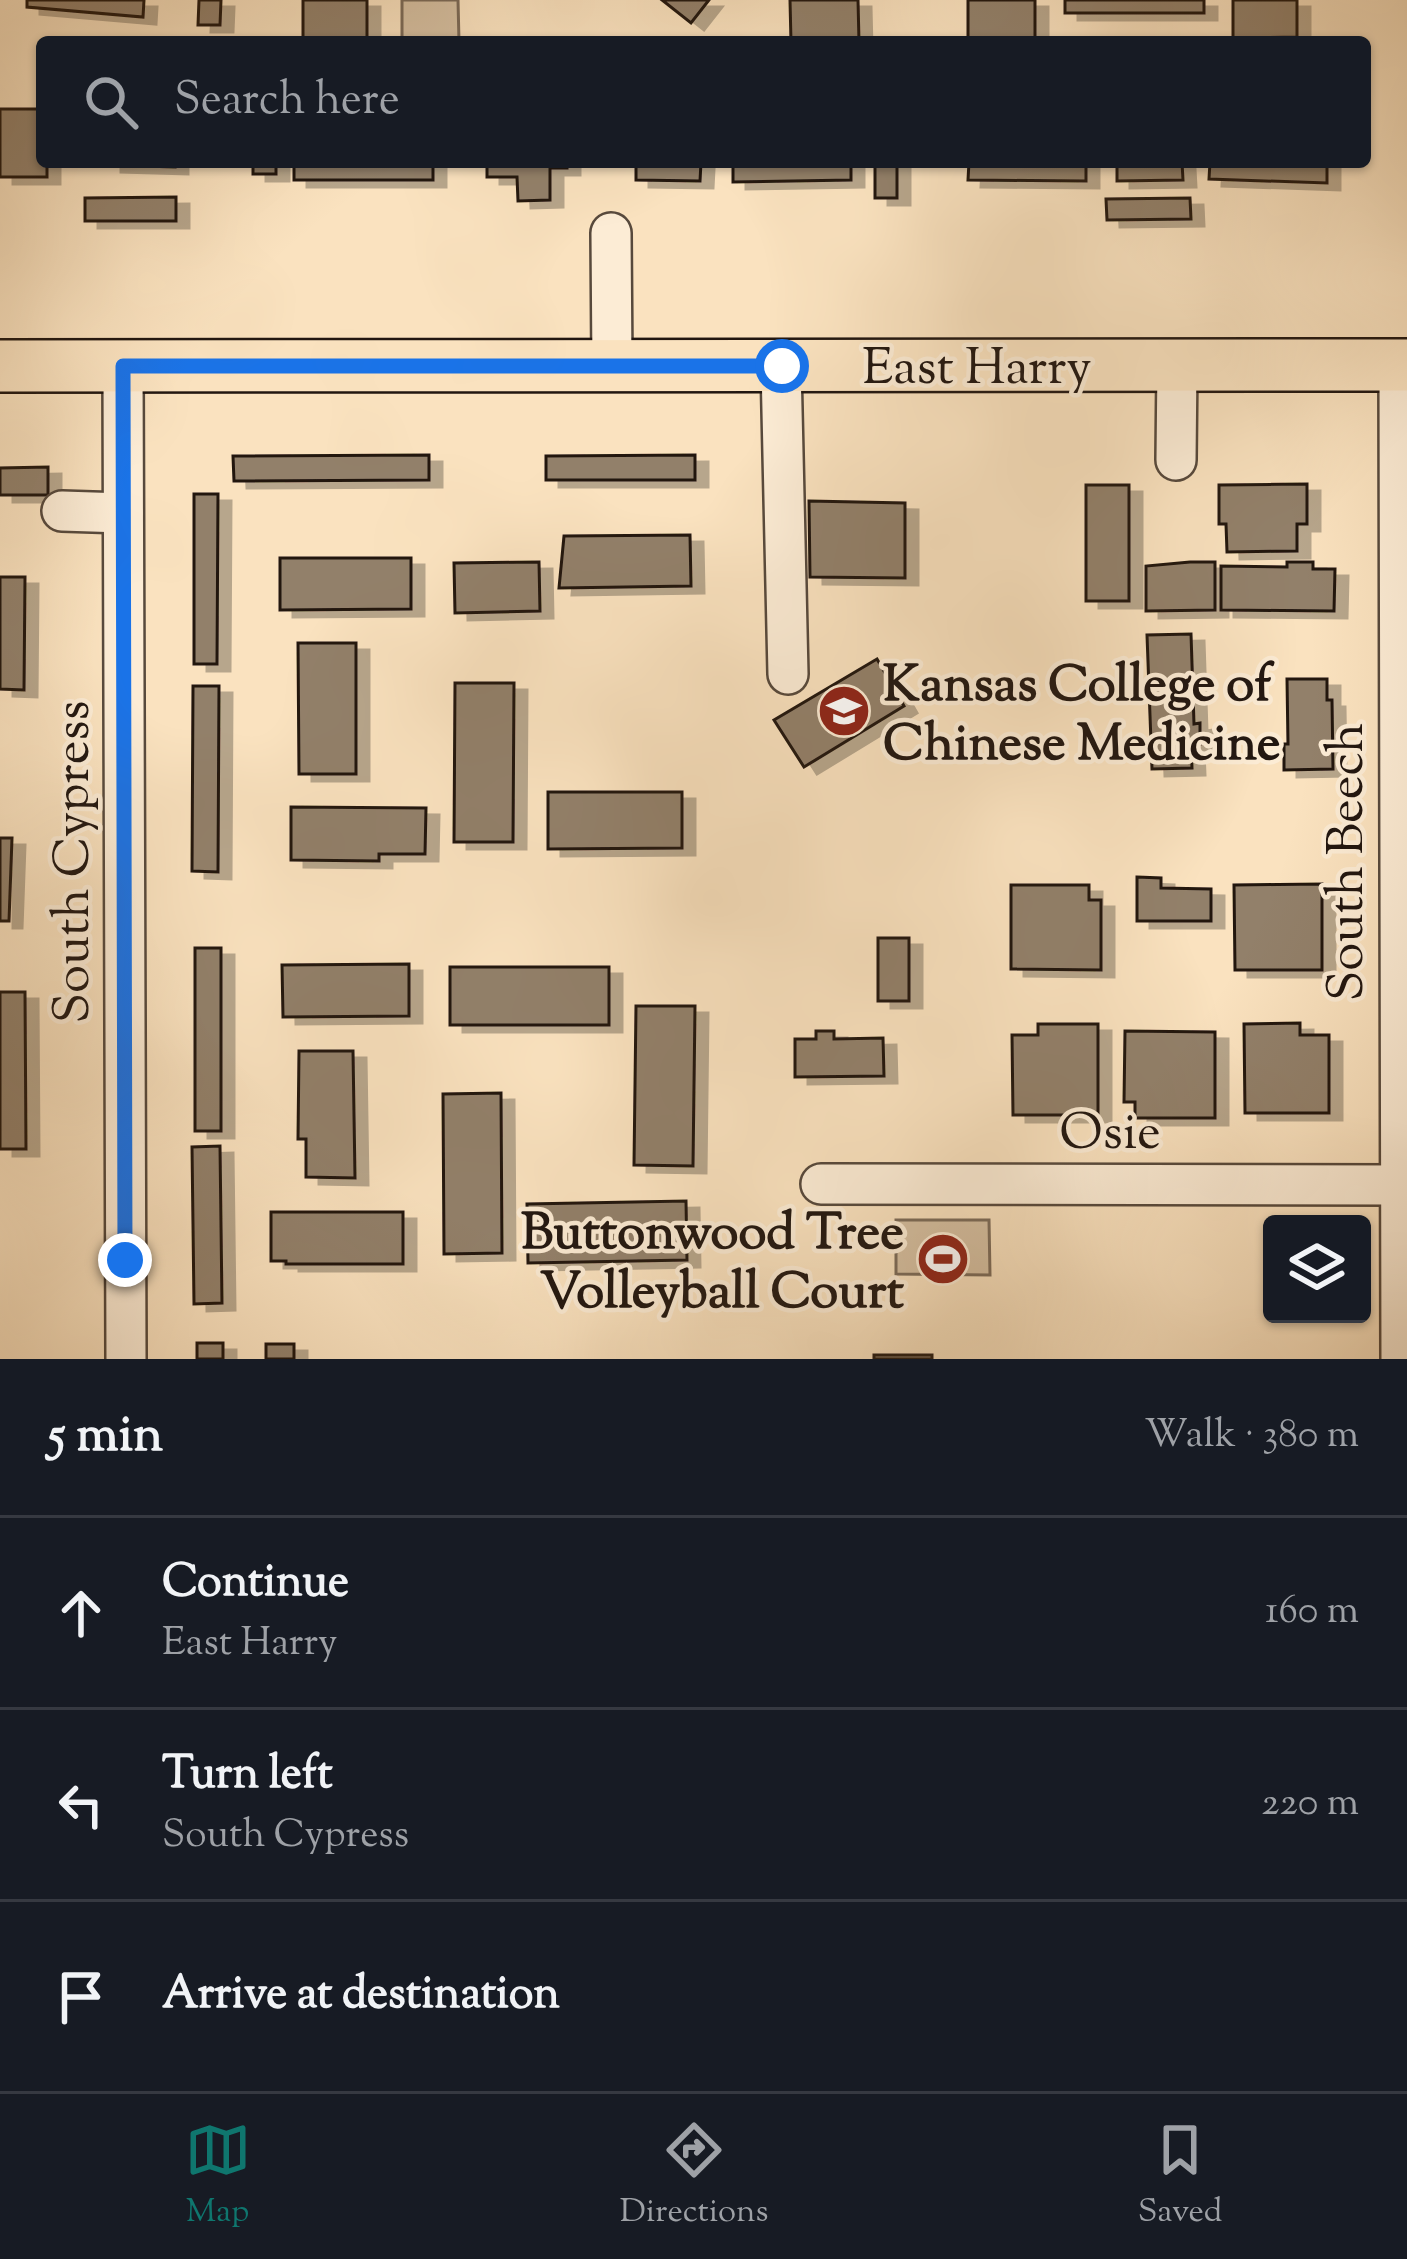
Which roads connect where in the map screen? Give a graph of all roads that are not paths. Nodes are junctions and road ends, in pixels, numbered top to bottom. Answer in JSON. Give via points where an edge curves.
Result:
{"nodes":[{"id":1,"x":611,"y":233,"type":"dead end"},
{"id":2,"x":1177,"y":364,"type":"junction"},
{"id":3,"x":1403,"y":365,"type":"edge"},
{"id":4,"x":0,"y":366,"type":"edge"},
{"id":5,"x":123,"y":366,"type":"junction"},
{"id":6,"x":612,"y":366,"type":"junction"},
{"id":7,"x":782,"y":366,"type":"junction"},
{"id":8,"x":1176,"y":460,"type":"dead end"},
{"id":9,"x":62,"y":511,"type":"dead end"},
{"id":10,"x":123,"y":513,"type":"junction"},
{"id":11,"x":788,"y":674,"type":"dead end"},
{"id":12,"x":1402,"y":1066,"type":"edge"},
{"id":13,"x":821,"y":1184,"type":"dead end"},
{"id":14,"x":1399,"y":1185,"type":"junction"},
{"id":15,"x":1404,"y":1342,"type":"edge"},
{"id":16,"x":126,"y":1359,"type":"edge"}],
"edges":[{"from":1,"to":6,"type":"street"},
{"from":2,"to":3,"type":"main road","name":"East Harry"},
{"from":2,"to":7,"type":"main road","name":"East Harry"},
{"from":2,"to":8,"type":"street"},
{"from":3,"to":12,"type":"street","name":"South Beech"},
{"from":4,"to":5,"type":"main road","name":"East Harry"},
{"from":5,"to":6,"type":"main road","name":"East Harry"},
{"from":5,"to":10,"type":"street","name":"South Cypress"},
{"from":6,"to":7,"type":"main road","name":"East Harry"},
{"from":7,"to":11,"type":"street"},
{"from":9,"to":10,"type":"street"},
{"from":10,"to":16,"type":"street","name":"South Cypress"},
{"from":12,"to":14,"type":"street","name":"South Beech"},
{"from":13,"to":14,"type":"street","name":"Osie"},
{"from":14,"to":15,"type":"street","name":"South Beech"}]}
